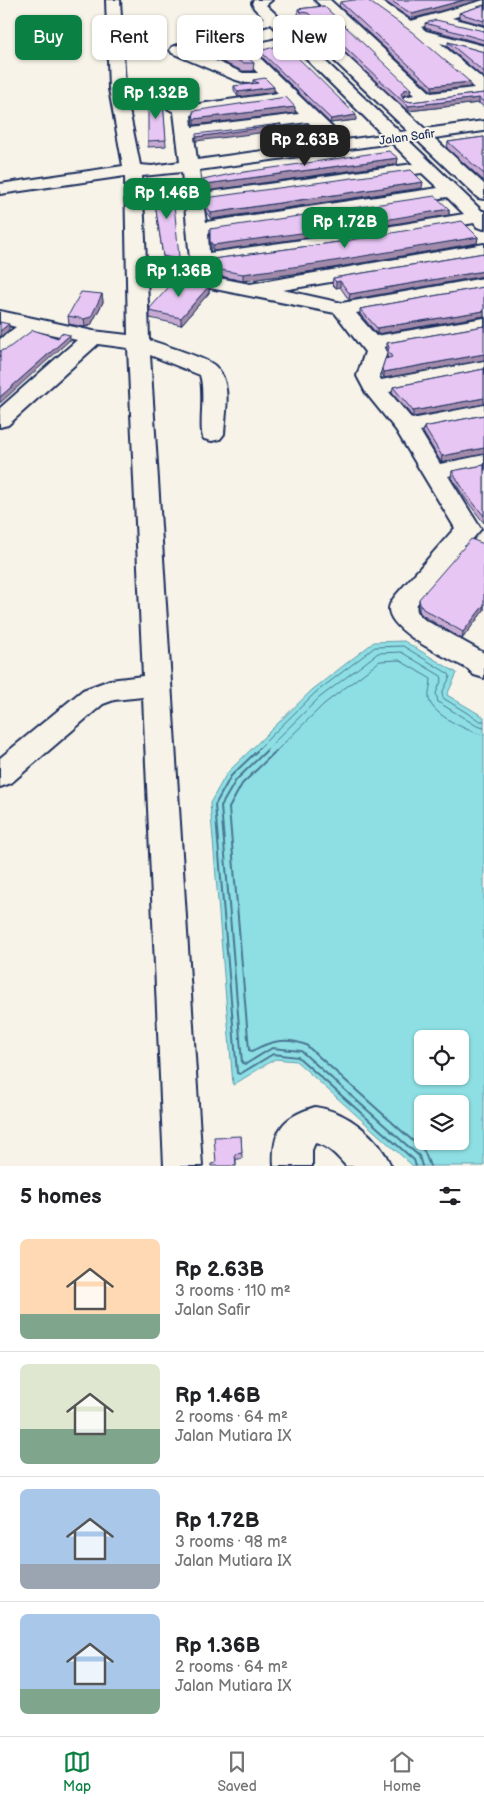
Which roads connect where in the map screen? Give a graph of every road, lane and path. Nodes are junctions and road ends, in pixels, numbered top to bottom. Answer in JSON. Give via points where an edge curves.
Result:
{"nodes":[{"id":1,"x":114,"y":0,"type":"edge"},
{"id":2,"x":371,"y":0,"type":"edge"},
{"id":3,"x":328,"y":1,"type":"edge"},
{"id":4,"x":402,"y":2,"type":"edge"},
{"id":5,"x":278,"y":3,"type":"edge"},
{"id":6,"x":481,"y":7,"type":"edge"},
{"id":7,"x":385,"y":8,"type":"junction"},
{"id":8,"x":292,"y":15,"type":"edge"},
{"id":9,"x":273,"y":18,"type":"edge"},
{"id":10,"x":439,"y":18,"type":"junction"},
{"id":11,"x":273,"y":19,"type":"edge"},
{"id":12,"x":414,"y":29,"type":"junction"},
{"id":13,"x":484,"y":30,"type":"edge"},
{"id":14,"x":484,"y":51,"type":"edge"},
{"id":15,"x":377,"y":52,"type":"junction"},
{"id":16,"x":345,"y":55,"type":"edge"},
{"id":17,"x":223,"y":60,"type":"edge"},
{"id":18,"x":254,"y":60,"type":"edge"},
{"id":19,"x":316,"y":60,"type":"edge"},
{"id":20,"x":344,"y":60,"type":"edge"},
{"id":21,"x":212,"y":64,"type":"junction"},
{"id":22,"x":271,"y":76,"type":"junction"},
{"id":23,"x":117,"y":89,"type":"junction"},
{"id":24,"x":484,"y":90,"type":"edge"},
{"id":25,"x":291,"y":96,"type":"junction"},
{"id":26,"x":427,"y":98,"type":"junction"},
{"id":27,"x":388,"y":104,"type":"junction"},
{"id":28,"x":182,"y":111,"type":"junction"},
{"id":29,"x":311,"y":117,"type":"junction"},
{"id":30,"x":477,"y":127,"type":"edge"},
{"id":31,"x":184,"y":133,"type":"junction"},
{"id":32,"x":422,"y":135,"type":"junction"},
{"id":33,"x":398,"y":139,"type":"junction"},
{"id":34,"x":484,"y":139,"type":"edge"},
{"id":35,"x":342,"y":146,"type":"junction"},
{"id":36,"x":188,"y":166,"type":"junction"},
{"id":37,"x":427,"y":167,"type":"junction"},
{"id":38,"x":133,"y":174,"type":"junction"},
{"id":39,"x":0,"y":189,"type":"edge"},
{"id":40,"x":451,"y":190,"type":"junction"},
{"id":41,"x":484,"y":194,"type":"edge"},
{"id":42,"x":0,"y":198,"type":"edge"},
{"id":43,"x":194,"y":199,"type":"junction"},
{"id":44,"x":314,"y":213,"type":"junction"},
{"id":45,"x":482,"y":219,"type":"edge"},
{"id":46,"x":198,"y":229,"type":"junction"},
{"id":47,"x":338,"y":241,"type":"junction"},
{"id":48,"x":484,"y":250,"type":"edge"},
{"id":49,"x":200,"y":260,"type":"junction"},
{"id":50,"x":144,"y":265,"type":"junction"},
{"id":51,"x":360,"y":270,"type":"junction"},
{"id":52,"x":313,"y":278,"type":"junction"},
{"id":53,"x":205,"y":281,"type":"junction"},
{"id":54,"x":484,"y":284,"type":"edge"},
{"id":55,"x":248,"y":290,"type":"junction"},
{"id":56,"x":333,"y":306,"type":"junction"},
{"id":57,"x":0,"y":317,"type":"edge"},
{"id":58,"x":33,"y":324,"type":"junction"},
{"id":59,"x":484,"y":324,"type":"edge"},
{"id":60,"x":93,"y":337,"type":"junction"},
{"id":61,"x":138,"y":343,"type":"junction"},
{"id":62,"x":371,"y":343,"type":"junction"},
{"id":63,"x":0,"y":349,"type":"edge"},
{"id":64,"x":484,"y":366,"type":"edge"},
{"id":65,"x":374,"y":388,"type":"junction"},
{"id":66,"x":484,"y":412,"type":"edge"},
{"id":67,"x":0,"y":420,"type":"edge"},
{"id":68,"x":406,"y":427,"type":"junction"},
{"id":69,"x":212,"y":434,"type":"dead end"},
{"id":70,"x":484,"y":462,"type":"edge"},
{"id":71,"x":434,"y":472,"type":"junction"},
{"id":72,"x":476,"y":526,"type":"edge"},
{"id":73,"x":482,"y":661,"type":"edge"},
{"id":74,"x":156,"y":684,"type":"junction"},
{"id":75,"x":0,"y":775,"type":"edge"},
{"id":76,"x":183,"y":1166,"type":"edge"},
{"id":77,"x":293,"y":1166,"type":"edge"},
{"id":78,"x":372,"y":1166,"type":"edge"}],
"edges":[{"from":1,"to":23,"type":"street"},
{"from":2,"to":7,"type":"street"},
{"from":3,"to":15,"type":"street"},
{"from":4,"to":7,"type":"street"},
{"from":5,"to":8,"type":"street"},
{"from":5,"to":9,"type":"street","via":[[259,3]]},
{"from":6,"to":10,"type":"street"},
{"from":7,"to":12,"type":"street"},
{"from":10,"to":12,"type":"street"},
{"from":10,"to":13,"type":"street"},
{"from":11,"to":21,"type":"street","via":[[177,50]]},
{"from":12,"to":14,"type":"street"},
{"from":12,"to":24,"type":"street"},
{"from":15,"to":16,"type":"street"},
{"from":15,"to":26,"type":"street"},
{"from":17,"to":21,"type":"street"},
{"from":18,"to":22,"type":"street"},
{"from":19,"to":33,"type":"street"},
{"from":20,"to":27,"type":"street"},
{"from":21,"to":22,"type":"street","via":[[246,78]]},
{"from":22,"to":25,"type":"street"},
{"from":23,"to":28,"type":"street","via":[[162,98]]},
{"from":23,"to":38,"type":"street"},
{"from":24,"to":26,"type":"street"},
{"from":25,"to":28,"type":"street"},
{"from":25,"to":29,"type":"street"},
{"from":26,"to":27,"type":"street"},
{"from":27,"to":32,"type":"street"},
{"from":28,"to":31,"type":"street"},
{"from":29,"to":31,"type":"street"},
{"from":29,"to":35,"type":"street"},
{"from":30,"to":32,"type":"street","name":"Jalan Safir"},
{"from":30,"to":34,"type":"street"},
{"from":31,"to":36,"type":"street"},
{"from":32,"to":33,"type":"street","name":"Jalan Safir"},
{"from":32,"to":41,"type":"street"},
{"from":33,"to":35,"type":"street","name":"Jalan Safir"},
{"from":33,"to":37,"type":"street"},
{"from":35,"to":36,"type":"street","name":"Jalan Safir"},
{"from":36,"to":38,"type":"street","name":"Jalan Safir"},
{"from":36,"to":43,"type":"street"},
{"from":37,"to":40,"type":"street"},
{"from":37,"to":43,"type":"street"},
{"from":38,"to":39,"type":"street"},
{"from":38,"to":42,"type":"street"},
{"from":38,"to":50,"type":"street"},
{"from":40,"to":44,"type":"street"},
{"from":40,"to":45,"type":"street"},
{"from":43,"to":46,"type":"street"},
{"from":44,"to":46,"type":"street"},
{"from":44,"to":47,"type":"street"},
{"from":45,"to":47,"type":"street"},
{"from":46,"to":49,"type":"street"},
{"from":47,"to":49,"type":"street"},
{"from":47,"to":51,"type":"street"},
{"from":48,"to":51,"type":"street"},
{"from":49,"to":53,"type":"street"},
{"from":50,"to":53,"type":"street"},
{"from":50,"to":61,"type":"street"},
{"from":51,"to":52,"type":"street"},
{"from":52,"to":55,"type":"street"},
{"from":52,"to":56,"type":"street"},
{"from":53,"to":55,"type":"street"},
{"from":54,"to":56,"type":"street"},
{"from":55,"to":56,"type":"street"},
{"from":56,"to":62,"type":"street"},
{"from":57,"to":58,"type":"street"},
{"from":58,"to":60,"type":"street"},
{"from":58,"to":63,"type":"street"},
{"from":59,"to":62,"type":"street"},
{"from":60,"to":61,"type":"street"},
{"from":60,"to":67,"type":"street"},
{"from":61,"to":69,"type":"lane","via":[[211,372],[215,387]]},
{"from":61,"to":74,"type":"street"},
{"from":62,"to":65,"type":"street","via":[[376,352],[368,376]]},
{"from":64,"to":65,"type":"street"},
{"from":65,"to":68,"type":"street"},
{"from":66,"to":68,"type":"street"},
{"from":68,"to":71,"type":"street"},
{"from":70,"to":71,"type":"street"},
{"from":71,"to":72,"type":"street"},
{"from":72,"to":73,"type":"street","via":[[402,606],[406,619],[415,627]]},
{"from":74,"to":75,"type":"street","via":[[110,690],[93,696]]},
{"from":74,"to":76,"type":"street"},
{"from":77,"to":78,"type":"street","via":[[296,1138],[303,1129],[317,1124],[326,1125],[338,1134]]}]}
